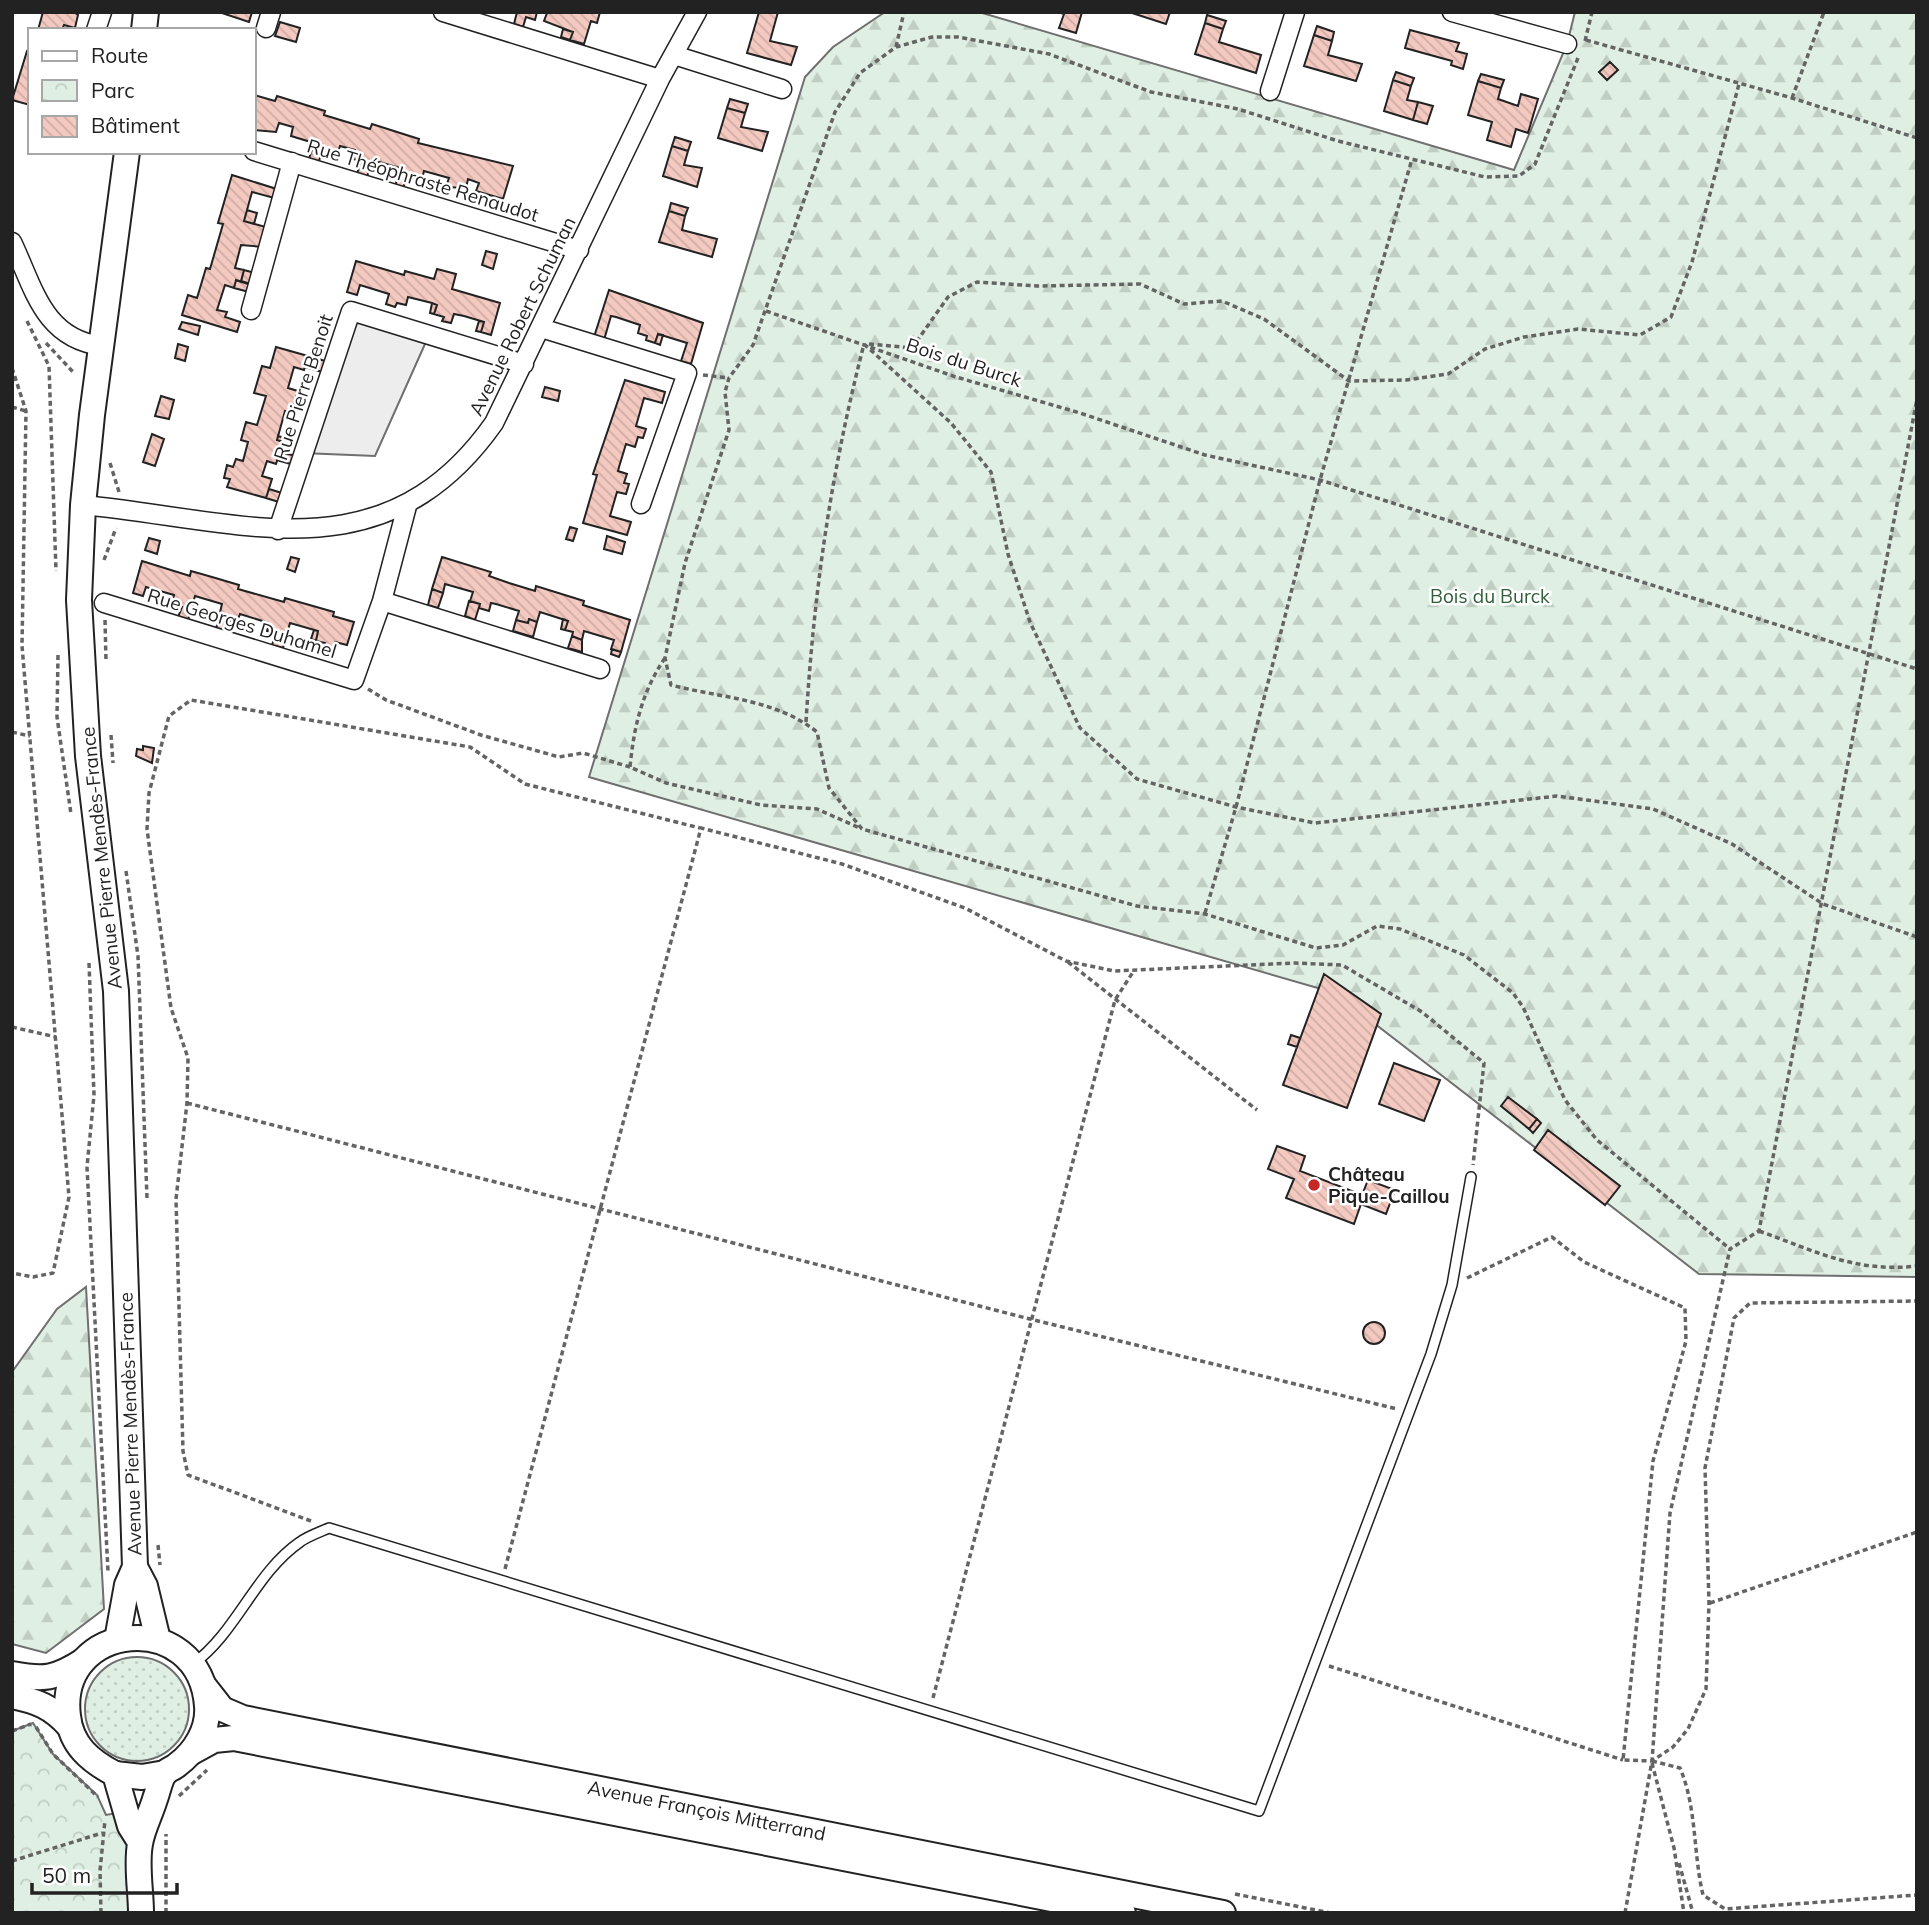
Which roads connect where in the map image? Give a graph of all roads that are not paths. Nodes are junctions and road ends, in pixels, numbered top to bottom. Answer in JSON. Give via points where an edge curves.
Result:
{"nodes":[{"id":1,"x":443,"y":12,"type":"edge"},
{"id":2,"x":696,"y":12,"type":"edge"},
{"id":3,"x":1295,"y":12,"type":"edge"},
{"id":4,"x":1452,"y":12,"type":"edge"},
{"id":5,"x":1567,"y":44,"type":"road end"},
{"id":6,"x":674,"y":55,"type":"junction"},
{"id":7,"x":660,"y":79,"type":"junction"},
{"id":8,"x":782,"y":89,"type":"dead end"},
{"id":9,"x":1270,"y":91,"type":"dead end"},
{"id":10,"x":256,"y":152,"type":"edge"},
{"id":11,"x":127,"y":154,"type":"edge"},
{"id":12,"x":292,"y":162,"type":"junction"},
{"id":13,"x":12,"y":242,"type":"edge"},
{"id":14,"x":579,"y":250,"type":"junction"},
{"id":15,"x":251,"y":310,"type":"dead end"},
{"id":16,"x":541,"y":328,"type":"junction"},
{"id":17,"x":101,"y":346,"type":"junction"},
{"id":18,"x":524,"y":364,"type":"junction"},
{"id":19,"x":641,"y":504,"type":"dead end"},
{"id":20,"x":83,"y":505,"type":"junction"},
{"id":21,"x":407,"y":506,"type":"junction"},
{"id":22,"x":278,"y":530,"type":"junction"},
{"id":23,"x":382,"y":601,"type":"junction"},
{"id":24,"x":104,"y":603,"type":"dead end"},
{"id":25,"x":600,"y":669,"type":"dead end"},
{"id":26,"x":1471,"y":1177,"type":"road end"},
{"id":27,"x":135,"y":1567,"type":"junction"},
{"id":28,"x":117,"y":1640,"type":"junction"},
{"id":29,"x":158,"y":1640,"type":"junction"},
{"id":30,"x":83,"y":1661,"type":"junction"},
{"id":31,"x":193,"y":1664,"type":"junction"},
{"id":32,"x":12,"y":1674,"type":"edge"},
{"id":33,"x":204,"y":1686,"type":"junction"},
{"id":34,"x":12,"y":1696,"type":"edge"},
{"id":35,"x":69,"y":1726,"type":"junction"},
{"id":36,"x":202,"y":1759,"type":"junction"},
{"id":37,"x":165,"y":1773,"type":"junction"},
{"id":38,"x":115,"y":1774,"type":"junction"},
{"id":39,"x":140,"y":1842,"type":"junction"},
{"id":40,"x":141,"y":1913,"type":"edge"},
{"id":41,"x":1123,"y":1913,"type":"edge"},
{"id":42,"x":1223,"y":1913,"type":"edge"}],
"edges":[{"from":1,"to":7,"type":"street"},
{"from":2,"to":6,"type":"street","name":"Avenue Robert Schuman"},
{"from":3,"to":9,"type":"street"},
{"from":4,"to":5,"type":"street"},
{"from":6,"to":7,"type":"street","name":"Avenue Robert Schuman"},
{"from":6,"to":8,"type":"street"},
{"from":7,"to":14,"type":"street","name":"Avenue Robert Schuman"},
{"from":10,"to":12,"type":"street","name":"Rue Théophraste Renaudot"},
{"from":11,"to":17,"type":"main road","name":"Avenue Pierre Mendès-France"},
{"from":12,"to":14,"type":"street","name":"Rue Théophraste Renaudot"},
{"from":12,"to":15,"type":"street"},
{"from":13,"to":17,"type":"street","via":[[50,322],[77,342]]},
{"from":14,"to":16,"type":"street","name":"Avenue Robert Schuman"},
{"from":16,"to":18,"type":"street","name":"Avenue Robert Schuman"},
{"from":16,"to":19,"type":"street","via":[[687,373]]},
{"from":17,"to":20,"type":"main road","name":"Avenue Pierre Mendès-France"},
{"from":18,"to":21,"type":"street","name":"Avenue Robert Schuman","via":[[474,452]]},
{"from":18,"to":22,"type":"street","name":"Rue Pierre Benoit","via":[[351,311]]},
{"from":20,"to":22,"type":"street","name":"Avenue Robert Schuman"},
{"from":20,"to":27,"type":"main road","name":"Avenue Pierre Mendès-France","via":[[79,600],[88,756],[116,990]]},
{"from":21,"to":22,"type":"street","name":"Avenue Robert Schuman","via":[[337,527]]},
{"from":21,"to":23,"type":"street","name":"Rue Georges Duhamel"},
{"from":23,"to":24,"type":"street","name":"Rue Georges Duhamel","via":[[355,680]]},
{"from":23,"to":25,"type":"street"},
{"from":26,"to":31,"type":"lane","via":[[1452,1285],[1259,1811],[329,1528],[299,1542],[211,1651]]},
{"from":27,"to":28,"type":"main road"},
{"from":27,"to":29,"type":"main road","via":[[145,1586]]},
{"from":28,"to":29,"type":"main road","via":[[131,1636]]},
{"from":28,"to":30,"type":"main road"},
{"from":29,"to":31,"type":"main road"},
{"from":30,"to":32,"type":"main road","via":[[60,1676],[38,1679]]},
{"from":30,"to":35,"type":"main road","via":[[71,1681],[66,1703]]},
{"from":31,"to":33,"type":"main road"},
{"from":33,"to":36,"type":"main road","via":[[208,1709]]},
{"from":33,"to":42,"type":"main road","name":"Avenue François Mitterrand","via":[[222,1709],[243,1718]]},
{"from":34,"to":35,"type":"main road","via":[[55,1710]]},
{"from":35,"to":38,"type":"main road","via":[[78,1747],[94,1764]]},
{"from":36,"to":37,"type":"main road"},
{"from":36,"to":41,"type":"main road","name":"Avenue François Mitterrand","via":[[214,1740],[233,1738]]},
{"from":37,"to":38,"type":"main road","via":[[142,1777]]},
{"from":37,"to":39,"type":"main road"},
{"from":38,"to":39,"type":"main road","via":[[130,1826]]},
{"from":39,"to":40,"type":"main road"}]}
